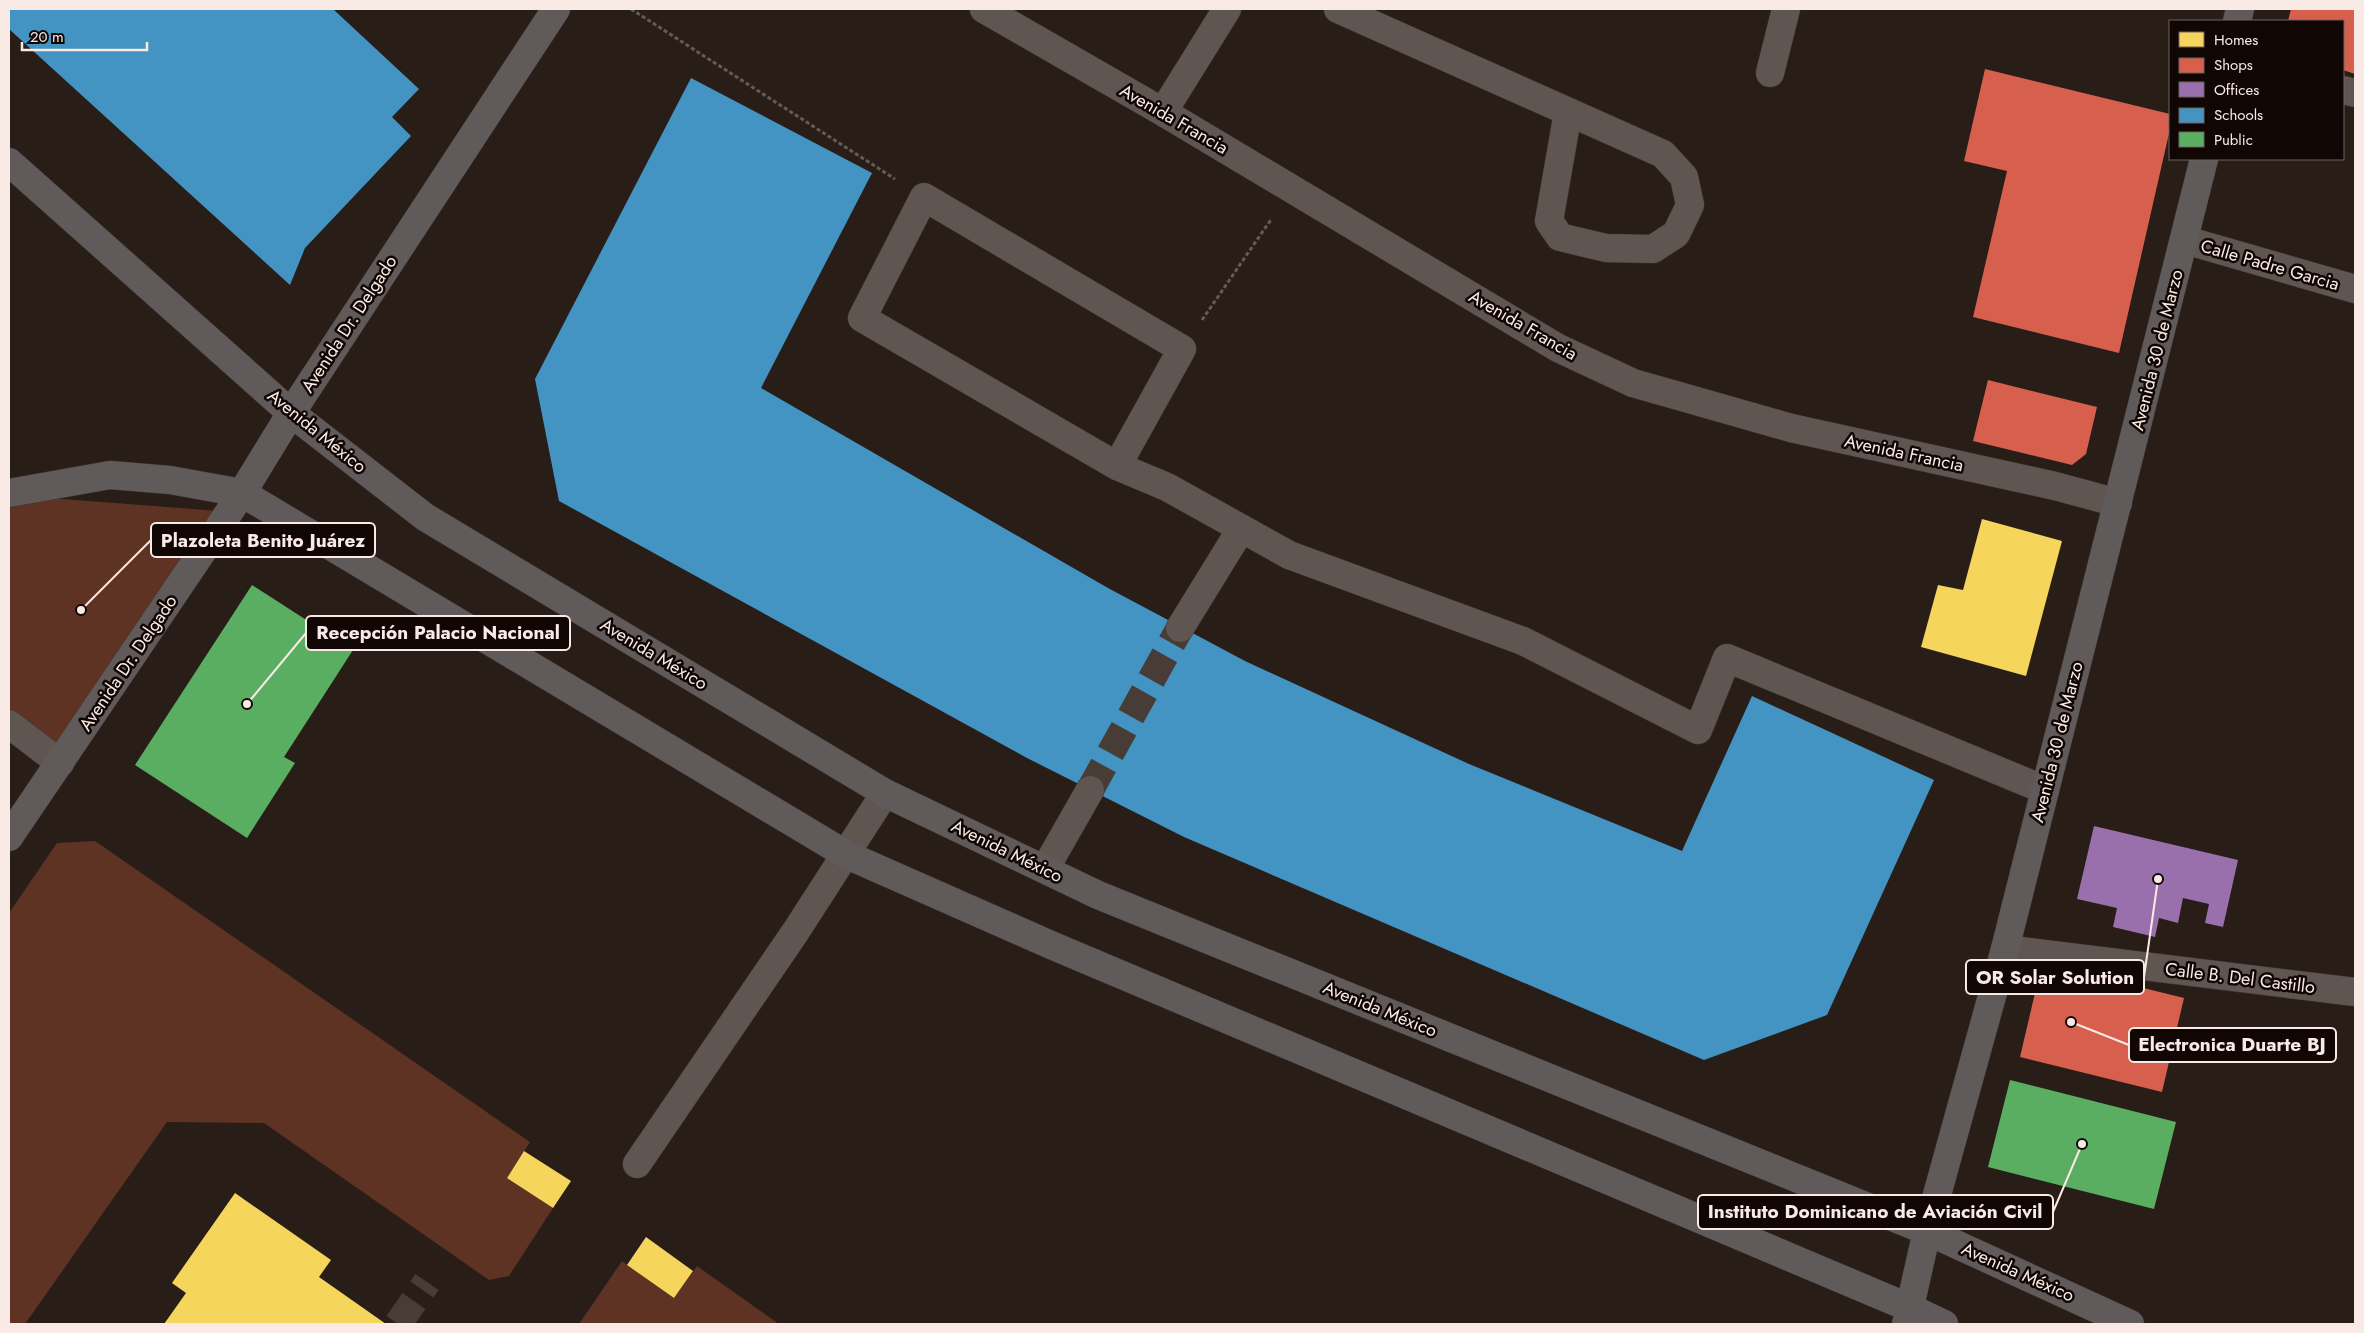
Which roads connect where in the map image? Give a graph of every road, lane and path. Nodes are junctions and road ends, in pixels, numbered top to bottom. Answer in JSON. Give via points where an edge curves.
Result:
{"nodes":[{"id":1,"x":556,"y":9,"type":"edge"},
{"id":2,"x":630,"y":9,"type":"edge"},
{"id":3,"x":984,"y":9,"type":"edge"},
{"id":4,"x":1227,"y":9,"type":"edge"},
{"id":5,"x":1338,"y":9,"type":"edge"},
{"id":6,"x":1786,"y":9,"type":"edge"},
{"id":7,"x":1770,"y":73,"type":"dead end"},
{"id":8,"x":1163,"y":112,"type":"junction"},
{"id":9,"x":1568,"y":112,"type":"junction"},
{"id":10,"x":2204,"y":160,"type":"edge"},
{"id":11,"x":9,"y":162,"type":"edge"},
{"id":12,"x":1292,"y":189,"type":"junction"},
{"id":13,"x":924,"y":197,"type":"junction"},
{"id":14,"x":2185,"y":240,"type":"junction"},
{"id":15,"x":2355,"y":289,"type":"edge"},
{"id":16,"x":1182,"y":349,"type":"junction"},
{"id":17,"x":291,"y":413,"type":"junction"},
{"id":18,"x":1117,"y":466,"type":"junction"},
{"id":19,"x":9,"y":493,"type":"edge"},
{"id":20,"x":242,"y":493,"type":"junction"},
{"id":21,"x":2118,"y":503,"type":"junction"},
{"id":22,"x":1241,"y":529,"type":"junction"},
{"id":23,"x":1180,"y":628,"type":"tunnel mouth"},
{"id":24,"x":9,"y":724,"type":"edge"},
{"id":25,"x":60,"y":764,"type":"junction"},
{"id":26,"x":1090,"y":790,"type":"tunnel mouth"},
{"id":27,"x":2045,"y":790,"type":"junction"},
{"id":28,"x":885,"y":792,"type":"junction"},
{"id":29,"x":9,"y":837,"type":"edge"},
{"id":30,"x":847,"y":855,"type":"junction"},
{"id":31,"x":1044,"y":869,"type":"junction"},
{"id":32,"x":2006,"y":949,"type":"junction"},
{"id":33,"x":2355,"y":992,"type":"edge"},
{"id":34,"x":637,"y":1164,"type":"dead end"},
{"id":35,"x":1927,"y":1231,"type":"junction"},
{"id":36,"x":1908,"y":1316,"type":"edge"},
{"id":37,"x":1944,"y":1324,"type":"edge"},
{"id":38,"x":2130,"y":1324,"type":"edge"}],
"edges":[{"from":1,"to":17,"type":"main road","name":"Avenida Dr. Delgado"},
{"from":2,"to":13,"type":"path"},
{"from":3,"to":8,"type":"street","name":"Avenida Francia"},
{"from":4,"to":8,"type":"street"},
{"from":5,"to":9,"type":"street"},
{"from":6,"to":7,"type":"street"},
{"from":8,"to":12,"type":"street","name":"Avenida Francia"},
{"from":9,"to":9,"type":"street","via":[[1664,154],[1684,177],[1690,205],[1676,234],[1653,249],[1606,248],[1560,238],[1548,221]]},
{"from":10,"to":14,"type":"main road","name":"Avenida 30 de Marzo"},
{"from":11,"to":17,"type":"main road","name":"Avenida México"},
{"from":12,"to":16,"type":"path"},
{"from":12,"to":21,"type":"street","name":"Avenida Francia","via":[[1558,348],[1633,383],[1791,428]]},
{"from":13,"to":16,"type":"street"},
{"from":13,"to":18,"type":"street","via":[[862,318]]},
{"from":14,"to":15,"type":"street","name":"Calle Padre Garcia"},
{"from":14,"to":21,"type":"main road","name":"Avenida 30 de Marzo"},
{"from":16,"to":18,"type":"street"},
{"from":17,"to":20,"type":"main road","name":"Avenida Dr. Delgado"},
{"from":17,"to":28,"type":"main road","name":"Avenida México","via":[[425,516]]},
{"from":18,"to":22,"type":"street","via":[[1167,487]]},
{"from":19,"to":20,"type":"main road","via":[[110,475],[170,480]]},
{"from":20,"to":25,"type":"main road","name":"Avenida Dr. Delgado"},
{"from":20,"to":30,"type":"main road"},
{"from":21,"to":27,"type":"main road","name":"Avenida 30 de Marzo"},
{"from":22,"to":23,"type":"street"},
{"from":22,"to":27,"type":"street","via":[[1290,555],[1523,641],[1698,730],[1728,658]]},
{"from":24,"to":25,"type":"street"},
{"from":25,"to":29,"type":"main road","name":"Avenida Dr. Delgado"},
{"from":26,"to":31,"type":"street"},
{"from":27,"to":32,"type":"main road","name":"Avenida 30 de Marzo"},
{"from":28,"to":30,"type":"street"},
{"from":28,"to":31,"type":"main road","name":"Avenida México"},
{"from":30,"to":34,"type":"street"},
{"from":30,"to":36,"type":"main road"},
{"from":31,"to":35,"type":"main road","name":"Avenida México","via":[[1107,898]]},
{"from":32,"to":33,"type":"street","name":"Calle B. Del Castillo"},
{"from":32,"to":35,"type":"main road","name":"Avenida 30 de Marzo"},
{"from":35,"to":36,"type":"main road","name":"Avenida 30 de Marzo"},
{"from":35,"to":38,"type":"main road","name":"Avenida México"},
{"from":36,"to":37,"type":"main road"}]}
